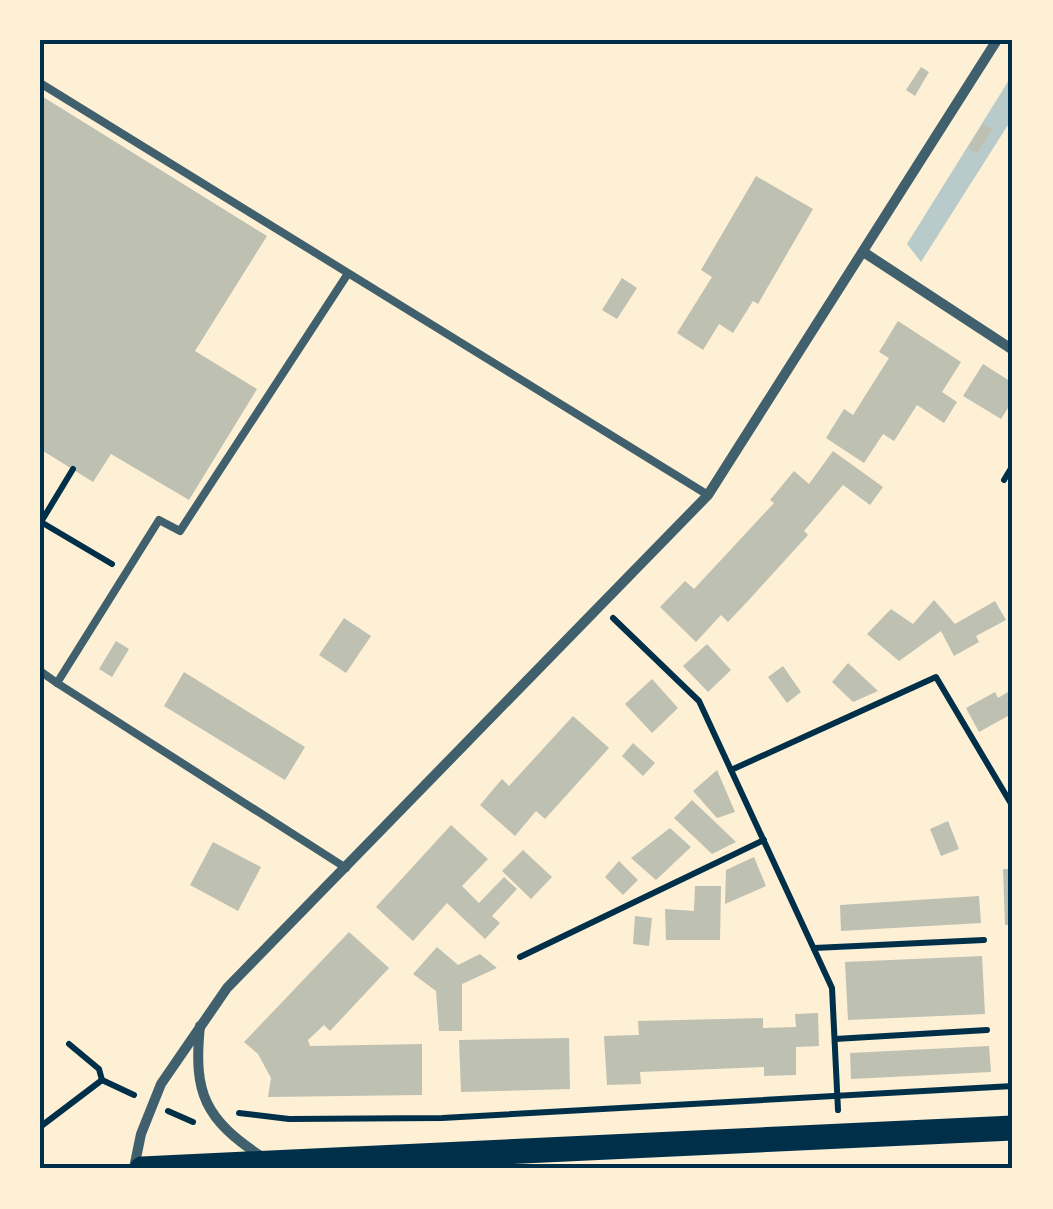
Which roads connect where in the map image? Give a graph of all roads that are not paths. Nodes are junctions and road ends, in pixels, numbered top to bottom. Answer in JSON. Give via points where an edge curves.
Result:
{"nodes":[{"id":1,"x":998,"y":40,"type":"edge"},
{"id":2,"x":40,"y":83,"type":"edge"},
{"id":3,"x":865,"y":253,"type":"junction"},
{"id":4,"x":348,"y":275,"type":"junction"},
{"id":5,"x":1013,"y":350,"type":"edge"},
{"id":6,"x":708,"y":495,"type":"junction"},
{"id":7,"x":40,"y":672,"type":"edge"},
{"id":8,"x":57,"y":682,"type":"junction"},
{"id":9,"x":346,"y":868,"type":"junction"},
{"id":10,"x":200,"y":1024,"type":"junction"},
{"id":11,"x":1013,"y":1128,"type":"edge"},
{"id":12,"x":267,"y":1161,"type":"junction"},
{"id":13,"x":134,"y":1169,"type":"edge"},
{"id":14,"x":142,"y":1169,"type":"edge"}],
"edges":[{"from":1,"to":3,"type":"street"},
{"from":2,"to":4,"type":"lane"},
{"from":3,"to":5,"type":"street"},
{"from":3,"to":6,"type":"street"},
{"from":4,"to":6,"type":"lane"},
{"from":4,"to":8,"type":"lane","via":[[180,532],[159,520]]},
{"from":6,"to":9,"type":"street"},
{"from":7,"to":8,"type":"lane"},
{"from":8,"to":9,"type":"lane"},
{"from":9,"to":10,"type":"street","via":[[256,955]]},
{"from":10,"to":12,"type":"street","via":[[199,1084],[216,1121]]},
{"from":10,"to":13,"type":"street","via":[[152,1104]]},
{"from":11,"to":12,"type":"main road"},
{"from":12,"to":14,"type":"main road"}]}
